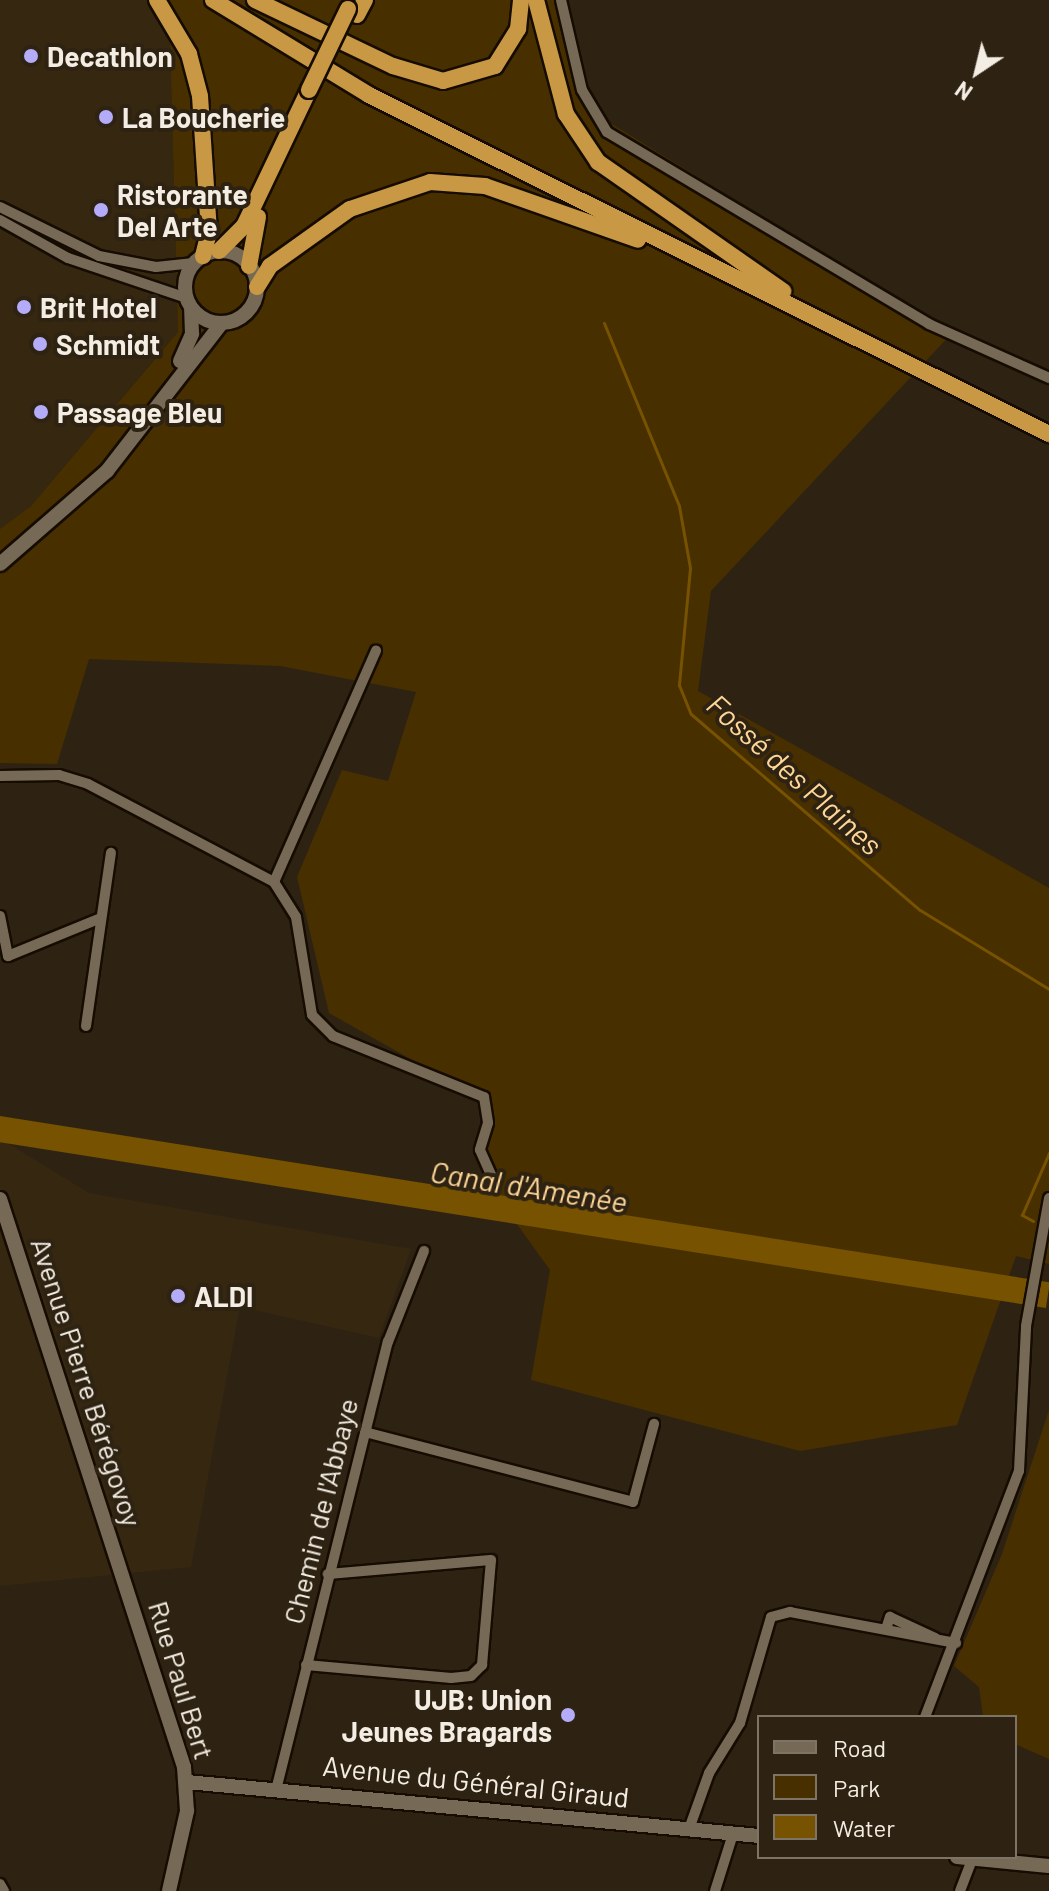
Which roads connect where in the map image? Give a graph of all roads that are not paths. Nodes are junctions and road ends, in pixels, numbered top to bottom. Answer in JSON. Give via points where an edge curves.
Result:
{"nodes":[{"id":1,"x":157,"y":0,"type":"edge"},
{"id":2,"x":213,"y":0,"type":"edge"},
{"id":3,"x":231,"y":0,"type":"edge"},
{"id":4,"x":255,"y":0,"type":"edge"},
{"id":5,"x":521,"y":0,"type":"edge"},
{"id":6,"x":536,"y":0,"type":"edge"},
{"id":7,"x":561,"y":0,"type":"edge"},
{"id":8,"x":356,"y":6,"type":"edge"},
{"id":9,"x":314,"y":93,"type":"junction"},
{"id":10,"x":0,"y":207,"type":"edge"},
{"id":11,"x":0,"y":220,"type":"edge"},
{"id":12,"x":690,"y":255,"type":"junction"},
{"id":13,"x":205,"y":257,"type":"junction"},
{"id":14,"x":249,"y":266,"type":"junction"},
{"id":15,"x":257,"y":287,"type":"junction"},
{"id":16,"x":783,"y":291,"type":"junction"},
{"id":17,"x":189,"y":303,"type":"junction"},
{"id":18,"x":222,"y":323,"type":"junction"},
{"id":19,"x":1049,"y":378,"type":"edge"},
{"id":20,"x":1049,"y":424,"type":"edge"},
{"id":21,"x":1049,"y":434,"type":"edge"},
{"id":22,"x":0,"y":554,"type":"edge"},
{"id":23,"x":0,"y":564,"type":"edge"},
{"id":24,"x":376,"y":651,"type":"dead end"},
{"id":25,"x":0,"y":776,"type":"edge"},
{"id":26,"x":111,"y":853,"type":"dead end"},
{"id":27,"x":274,"y":882,"type":"junction"},
{"id":28,"x":0,"y":916,"type":"edge"},
{"id":29,"x":101,"y":918,"type":"junction"},
{"id":30,"x":4,"y":957,"type":"edge"},
{"id":31,"x":86,"y":1026,"type":"dead end"},
{"id":32,"x":492,"y":1177,"type":"dead end"},
{"id":33,"x":1049,"y":1198,"type":"edge"},
{"id":34,"x":0,"y":1199,"type":"edge"},
{"id":35,"x":424,"y":1251,"type":"dead end"},
{"id":36,"x":654,"y":1424,"type":"dead end"},
{"id":37,"x":365,"y":1432,"type":"junction"},
{"id":38,"x":328,"y":1574,"type":"junction"},
{"id":39,"x":124,"y":1580,"type":"joint"},
{"id":40,"x":956,"y":1643,"type":"junction"},
{"id":41,"x":306,"y":1665,"type":"junction"},
{"id":42,"x":926,"y":1715,"type":"edge"},
{"id":43,"x":187,"y":1782,"type":"junction"},
{"id":44,"x":277,"y":1786,"type":"junction"},
{"id":45,"x":689,"y":1829,"type":"junction"},
{"id":46,"x":733,"y":1834,"type":"junction"},
{"id":47,"x":757,"y":1836,"type":"edge"},
{"id":48,"x":965,"y":1859,"type":"edge"},
{"id":49,"x":976,"y":1859,"type":"edge"},
{"id":50,"x":1049,"y":1866,"type":"edge"},
{"id":51,"x":0,"y":1884,"type":"edge"},
{"id":52,"x":4,"y":1891,"type":"edge"},
{"id":53,"x":169,"y":1891,"type":"edge"},
{"id":54,"x":715,"y":1891,"type":"edge"},
{"id":55,"x":960,"y":1891,"type":"edge"}],
"edges":[{"from":1,"to":13,"type":"highway","via":[[189,54],[200,96],[209,232]]},
{"from":2,"to":12,"type":"highway","via":[[369,95]]},
{"from":3,"to":16,"type":"highway","via":[[373,85]]},
{"from":4,"to":5,"type":"highway","via":[[393,66],[443,81],[495,66],[518,29]]},
{"from":6,"to":16,"type":"highway","via":[[566,114],[598,162]]},
{"from":7,"to":19,"type":"street","via":[[582,90],[607,132],[929,324]]},
{"from":8,"to":9,"type":"highway","bridge":true},
{"from":9,"to":13,"type":"highway","via":[[244,226]]},
{"from":9,"to":14,"type":"highway","via":[[252,230]]},
{"from":10,"to":13,"type":"street","via":[[99,256],[156,267]]},
{"from":11,"to":17,"type":"street","via":[[68,258]]},
{"from":12,"to":15,"type":"highway","via":[[485,186],[430,182],[350,209],[270,266]]},
{"from":12,"to":21,"type":"highway"},
{"from":13,"to":14,"type":"main road"},
{"from":13,"to":17,"type":"main road"},
{"from":14,"to":15,"type":"main road"},
{"from":15,"to":18,"type":"main road","via":[[243,316]]},
{"from":16,"to":20,"type":"highway"},
{"from":17,"to":18,"type":"main road"},
{"from":17,"to":22,"type":"main road","via":[[184,355],[128,432],[69,499]]},
{"from":18,"to":23,"type":"main road","via":[[107,471]]},
{"from":24,"to":27,"type":"street"},
{"from":25,"to":27,"type":"street","via":[[59,775],[88,784]]},
{"from":26,"to":29,"type":"street"},
{"from":27,"to":32,"type":"street","via":[[296,917],[312,1015],[333,1036],[484,1097],[488,1123],[480,1150]]},
{"from":28,"to":30,"type":"street"},
{"from":29,"to":30,"type":"street"},
{"from":29,"to":31,"type":"street"},
{"from":33,"to":40,"type":"street","via":[[1026,1326],[1019,1471]]},
{"from":34,"to":39,"type":"main road","name":"Avenue Pierre Bérégovoy"},
{"from":35,"to":37,"type":"street","name":"Chemin de l'Abbaye","via":[[388,1342]]},
{"from":36,"to":37,"type":"street","via":[[633,1502]]},
{"from":37,"to":38,"type":"street","name":"Chemin de l'Abbaye"},
{"from":38,"to":41,"type":"street","name":"Chemin de l'Abbaye"},
{"from":38,"to":41,"type":"street","via":[[491,1560],[482,1665],[471,1676],[451,1678]]},
{"from":39,"to":43,"type":"main road","name":"Rue Paul Bert"},
{"from":40,"to":42,"type":"street"},
{"from":40,"to":45,"type":"street","via":[[780,1611],[771,1617],[740,1723],[703,1784]]},
{"from":41,"to":44,"type":"street","name":"Chemin de l'Abbaye"},
{"from":43,"to":44,"type":"main road","name":"Avenue du Général Giraud"},
{"from":43,"to":53,"type":"main road","name":"Rue Paul Bert"},
{"from":44,"to":45,"type":"main road","name":"Avenue du Général Giraud"},
{"from":45,"to":46,"type":"main road","name":"Avenue du Général Giraud"},
{"from":46,"to":47,"type":"main road","name":"Avenue du Général Giraud"},
{"from":46,"to":54,"type":"street"},
{"from":48,"to":55,"type":"street"},
{"from":49,"to":50,"type":"main road"},
{"from":51,"to":52,"type":"street"}]}
